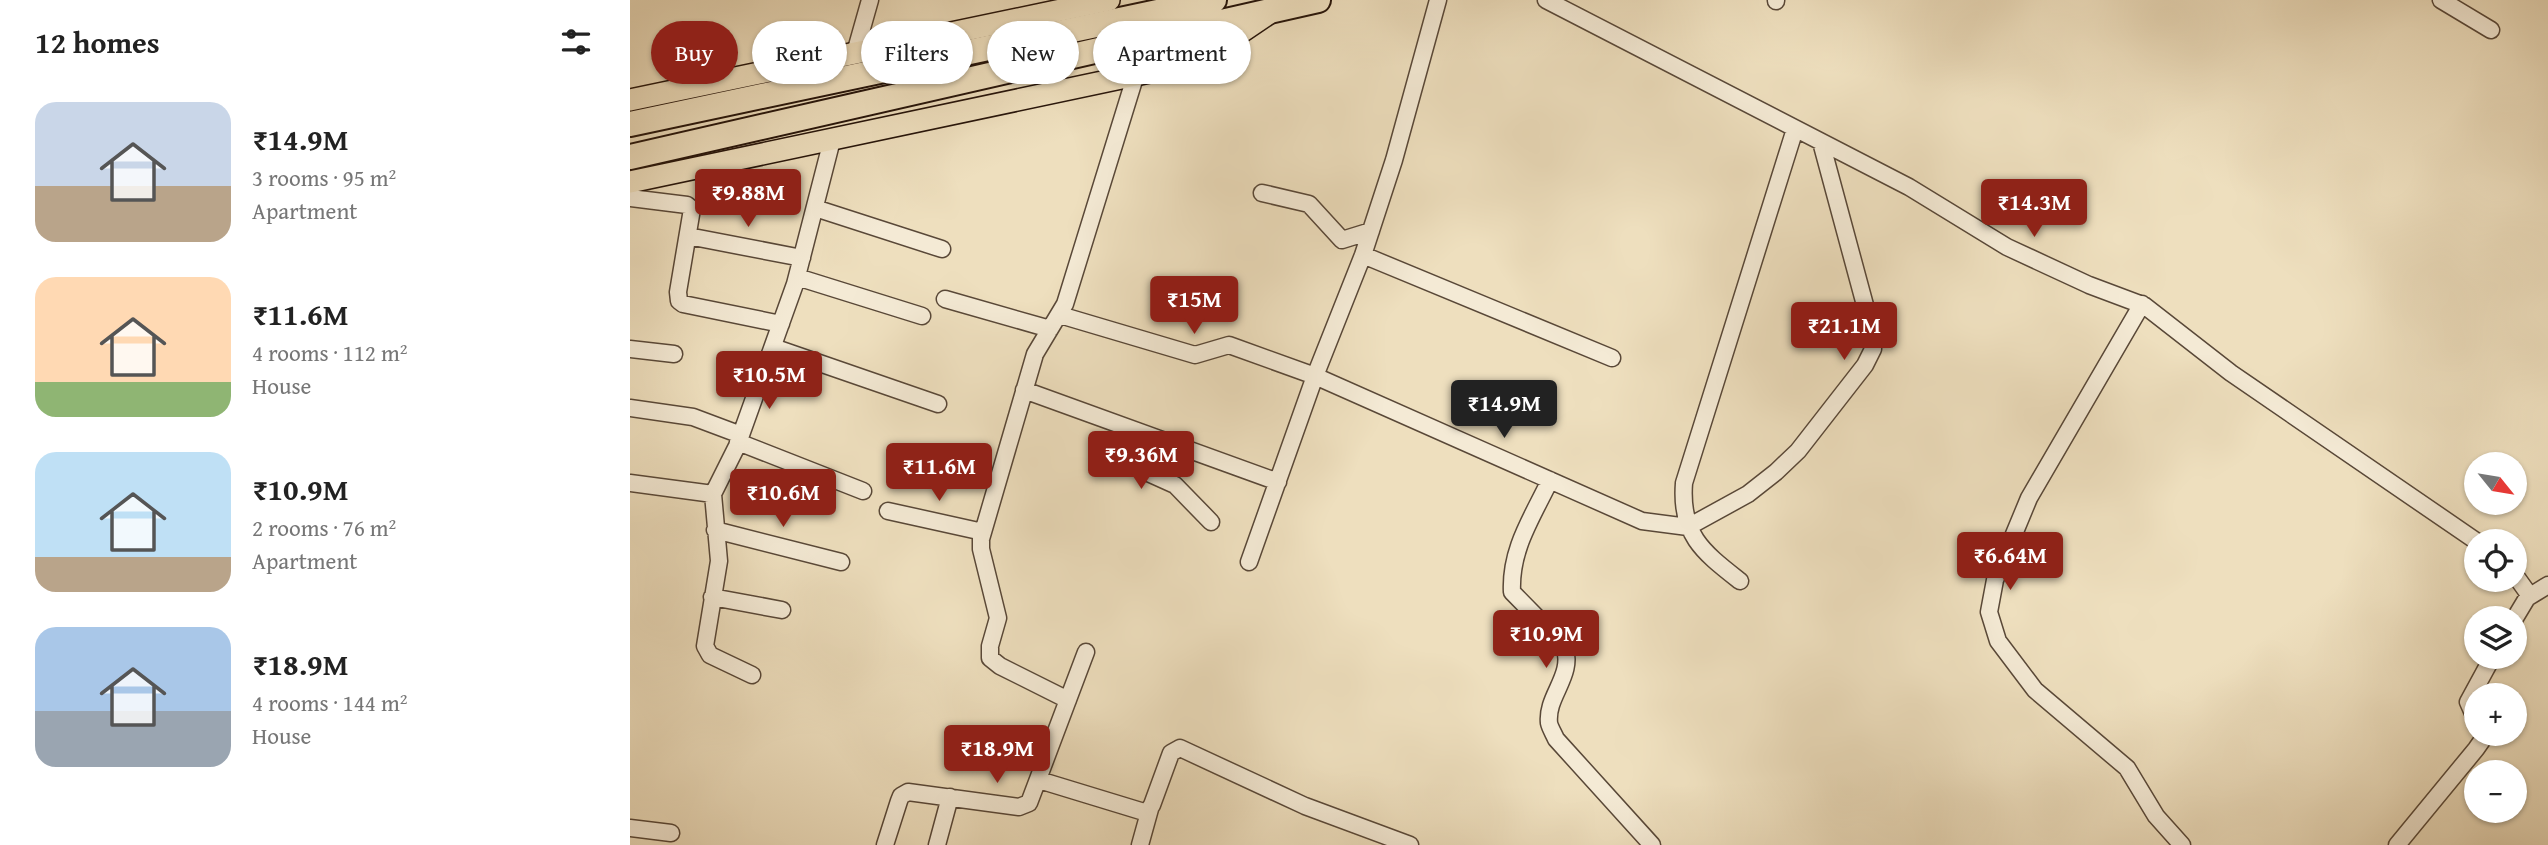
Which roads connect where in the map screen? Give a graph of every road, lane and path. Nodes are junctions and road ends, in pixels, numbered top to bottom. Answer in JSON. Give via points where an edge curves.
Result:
{"nodes":[{"id":1,"x":870,"y":0,"type":"edge"},
{"id":2,"x":1110,"y":0,"type":"edge"},
{"id":3,"x":1318,"y":0,"type":"edge"},
{"id":4,"x":1438,"y":0,"type":"edge"},
{"id":5,"x":1546,"y":0,"type":"edge"},
{"id":6,"x":2441,"y":0,"type":"edge"},
{"id":7,"x":1273,"y":10,"type":"junction"},
{"id":8,"x":1202,"y":11,"type":"edge"},
{"id":9,"x":1251,"y":25,"type":"edge"},
{"id":10,"x":2491,"y":30,"type":"dead end"},
{"id":11,"x":855,"y":53,"type":"junction"},
{"id":12,"x":1093,"y":84,"type":"edge"},
{"id":13,"x":1133,"y":84,"type":"edge"},
{"id":14,"x":630,"y":100,"type":"edge"},
{"id":15,"x":630,"y":124,"type":"edge"},
{"id":16,"x":1795,"y":129,"type":"junction"},
{"id":17,"x":832,"y":139,"type":"junction"},
{"id":18,"x":1821,"y":142,"type":"junction"},
{"id":19,"x":630,"y":157,"type":"edge"},
{"id":20,"x":630,"y":182,"type":"edge"},
{"id":21,"x":1262,"y":193,"type":"dead end"},
{"id":22,"x":630,"y":198,"type":"edge"},
{"id":23,"x":815,"y":208,"type":"junction"},
{"id":24,"x":1371,"y":231,"type":"junction"},
{"id":25,"x":688,"y":236,"type":"junction"},
{"id":26,"x":942,"y":249,"type":"dead end"},
{"id":27,"x":1363,"y":255,"type":"junction"},
{"id":28,"x":802,"y":258,"type":"junction"},
{"id":29,"x":797,"y":277,"type":"junction"},
{"id":30,"x":945,"y":299,"type":"dead end"},
{"id":31,"x":2143,"y":304,"type":"junction"},
{"id":32,"x":1060,"y":315,"type":"junction"},
{"id":33,"x":922,"y":316,"type":"dead end"},
{"id":34,"x":781,"y":324,"type":"junction"},
{"id":35,"x":1050,"y":330,"type":"junction"},
{"id":36,"x":773,"y":347,"type":"junction"},
{"id":37,"x":630,"y":349,"type":"edge"},
{"id":38,"x":674,"y":354,"type":"dead end"},
{"id":39,"x":1612,"y":358,"type":"dead end"},
{"id":40,"x":1315,"y":376,"type":"junction"},
{"id":41,"x":1024,"y":390,"type":"junction"},
{"id":42,"x":938,"y":404,"type":"dead end"},
{"id":43,"x":630,"y":408,"type":"edge"},
{"id":44,"x":1129,"y":428,"type":"junction"},
{"id":45,"x":739,"y":439,"type":"junction"},
{"id":46,"x":1550,"y":480,"type":"junction"},
{"id":47,"x":1278,"y":482,"type":"junction"},
{"id":48,"x":630,"y":483,"type":"edge"},
{"id":49,"x":863,"y":491,"type":"dead end"},
{"id":50,"x":713,"y":494,"type":"junction"},
{"id":51,"x":888,"y":511,"type":"dead end"},
{"id":52,"x":1211,"y":522,"type":"dead end"},
{"id":53,"x":1688,"y":527,"type":"junction"},
{"id":54,"x":715,"y":530,"type":"junction"},
{"id":55,"x":983,"y":531,"type":"junction"},
{"id":56,"x":2464,"y":533,"type":"edge"},
{"id":57,"x":842,"y":562,"type":"dead end"},
{"id":58,"x":1249,"y":562,"type":"dead end"},
{"id":59,"x":1741,"y":581,"type":"dead end"},
{"id":60,"x":2548,"y":585,"type":"edge"},
{"id":61,"x":2527,"y":592,"type":"edge"},
{"id":62,"x":2530,"y":596,"type":"junction"},
{"id":63,"x":712,"y":597,"type":"junction"},
{"id":64,"x":2523,"y":606,"type":"edge"},
{"id":65,"x":782,"y":610,"type":"dead end"},
{"id":66,"x":1086,"y":652,"type":"dead end"},
{"id":67,"x":752,"y":675,"type":"dead end"},
{"id":68,"x":1068,"y":701,"type":"junction"},
{"id":69,"x":2478,"y":746,"type":"edge"},
{"id":70,"x":1039,"y":780,"type":"junction"},
{"id":71,"x":950,"y":797,"type":"junction"},
{"id":72,"x":1150,"y":809,"type":"junction"},
{"id":73,"x":630,"y":828,"type":"edge"},
{"id":74,"x":671,"y":833,"type":"dead end"},
{"id":75,"x":885,"y":845,"type":"edge"},
{"id":76,"x":936,"y":845,"type":"edge"},
{"id":77,"x":1140,"y":845,"type":"edge"},
{"id":78,"x":1410,"y":845,"type":"edge"},
{"id":79,"x":1652,"y":845,"type":"edge"},
{"id":80,"x":2182,"y":845,"type":"edge"},
{"id":81,"x":2397,"y":845,"type":"edge"}],
"edges":[{"from":1,"to":11,"type":"street"},
{"from":2,"to":11,"type":"main road"},
{"from":3,"to":7,"type":"highway"},
{"from":4,"to":24,"type":"street"},
{"from":5,"to":16,"type":"street"},
{"from":6,"to":10,"type":"street"},
{"from":7,"to":8,"type":"highway"},
{"from":7,"to":9,"type":"main road"},
{"from":8,"to":15,"type":"highway"},
{"from":8,"to":19,"type":"highway","via":[[881,98]]},
{"from":11,"to":14,"type":"main road"},
{"from":12,"to":17,"type":"main road"},
{"from":13,"to":32,"type":"street"},
{"from":16,"to":18,"type":"street"},
{"from":16,"to":53,"type":"street","via":[[1687,470],[1683,497]]},
{"from":17,"to":20,"type":"main road"},
{"from":17,"to":23,"type":"street"},
{"from":18,"to":31,"type":"street","via":[[1912,189],[2007,247],[2095,288]]},
{"from":18,"to":53,"type":"street","via":[[1873,349],[1788,461],[1748,494]]},
{"from":21,"to":24,"type":"street","via":[[1309,204],[1342,240]]},
{"from":22,"to":25,"type":"street","via":[[690,206]]},
{"from":23,"to":26,"type":"street"},
{"from":23,"to":28,"type":"street"},
{"from":24,"to":27,"type":"street"},
{"from":25,"to":28,"type":"street"},
{"from":25,"to":34,"type":"street","via":[[679,301]]},
{"from":27,"to":39,"type":"street"},
{"from":27,"to":40,"type":"street"},
{"from":28,"to":29,"type":"street"},
{"from":29,"to":33,"type":"street"},
{"from":29,"to":34,"type":"street"},
{"from":30,"to":35,"type":"street"},
{"from":31,"to":56,"type":"street","via":[[2231,373]]},
{"from":31,"to":80,"type":"street","via":[[2027,503],[1994,580],[1989,612],[1998,641],[2035,690],[2127,768],[2156,816]]},
{"from":32,"to":35,"type":"street"},
{"from":32,"to":40,"type":"street","via":[[1195,355],[1230,345]]},
{"from":34,"to":36,"type":"street"},
{"from":35,"to":41,"type":"street","via":[[1037,348]]},
{"from":36,"to":42,"type":"street"},
{"from":36,"to":45,"type":"street"},
{"from":37,"to":38,"type":"street"},
{"from":40,"to":46,"type":"street"},
{"from":40,"to":47,"type":"street"},
{"from":41,"to":44,"type":"street"},
{"from":41,"to":55,"type":"street"},
{"from":43,"to":45,"type":"street","via":[[693,417]]},
{"from":44,"to":47,"type":"street"},
{"from":44,"to":52,"type":"street","via":[[1135,467],[1175,485]]},
{"from":45,"to":49,"type":"street"},
{"from":45,"to":50,"type":"street"},
{"from":46,"to":53,"type":"street","via":[[1648,523]]},
{"from":46,"to":79,"type":"street","via":[[1515,553],[1511,592],[1564,645],[1567,654],[1567,669],[1550,710],[1549,724],[1556,739]]},
{"from":47,"to":58,"type":"street"},
{"from":48,"to":50,"type":"street"},
{"from":50,"to":54,"type":"street"},
{"from":51,"to":55,"type":"street"},
{"from":53,"to":59,"type":"street","via":[[1705,552]]},
{"from":54,"to":57,"type":"street"},
{"from":54,"to":63,"type":"street","via":[[719,561]]},
{"from":55,"to":68,"type":"street","via":[[981,549],[998,618],[990,658]]},
{"from":60,"to":62,"type":"street"},
{"from":61,"to":62,"type":"street"},
{"from":62,"to":64,"type":"street"},
{"from":63,"to":65,"type":"street"},
{"from":63,"to":67,"type":"street","via":[[707,652]]},
{"from":66,"to":68,"type":"street"},
{"from":68,"to":70,"type":"street"},
{"from":69,"to":81,"type":"street"},
{"from":70,"to":71,"type":"street","via":[[1032,800],[1023,807]]},
{"from":70,"to":72,"type":"street","via":[[1140,812]]},
{"from":71,"to":75,"type":"street","via":[[904,793]]},
{"from":71,"to":76,"type":"street"},
{"from":72,"to":77,"type":"street"},
{"from":72,"to":78,"type":"street","via":[[1171,753],[1180,748],[1305,806]]},
{"from":73,"to":74,"type":"street"}]}
